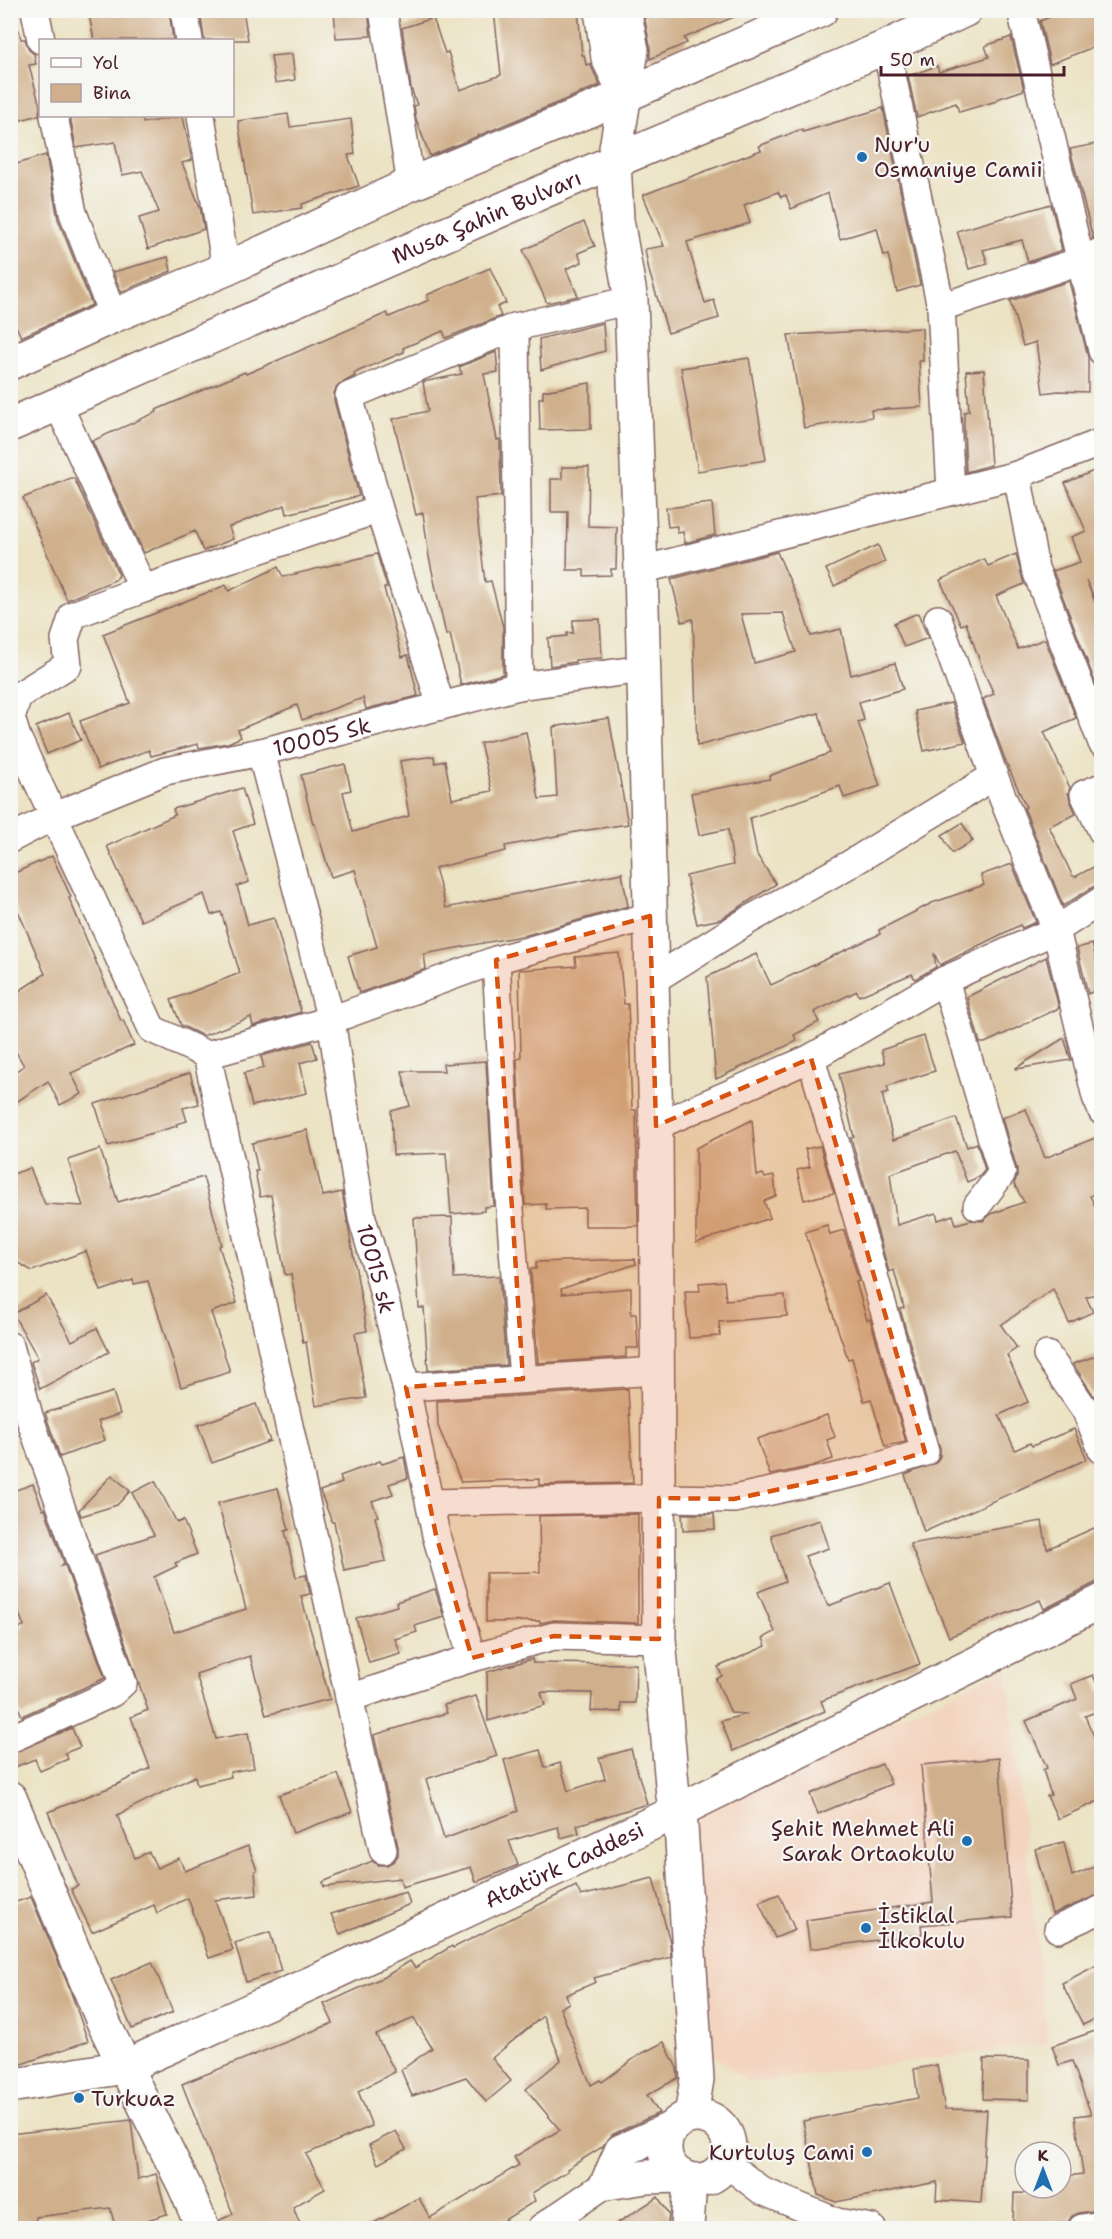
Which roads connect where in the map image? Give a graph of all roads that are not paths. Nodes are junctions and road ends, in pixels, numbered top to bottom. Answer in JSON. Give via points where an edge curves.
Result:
{"nodes":[{"id":1,"x":35,"y":10,"type":"edge"},
{"id":2,"x":184,"y":10,"type":"edge"},
{"id":3,"x":383,"y":10,"type":"edge"},
{"id":4,"x":601,"y":10,"type":"edge"},
{"id":5,"x":624,"y":10,"type":"edge"},
{"id":6,"x":821,"y":10,"type":"edge"},
{"id":7,"x":965,"y":10,"type":"edge"},
{"id":8,"x":1021,"y":10,"type":"edge"},
{"id":9,"x":40,"y":39,"type":"edge"},
{"id":10,"x":189,"y":39,"type":"edge"},
{"id":11,"x":886,"y":47,"type":"junction"},
{"id":12,"x":626,"y":95,"type":"junction"},
{"id":13,"x":54,"y":117,"type":"edge"},
{"id":14,"x":201,"y":117,"type":"edge"},
{"id":15,"x":614,"y":161,"type":"junction"},
{"id":16,"x":411,"y":184,"type":"junction"},
{"id":17,"x":1091,"y":256,"type":"edge"},
{"id":18,"x":226,"y":268,"type":"junction"},
{"id":19,"x":631,"y":300,"type":"junction"},
{"id":20,"x":941,"y":307,"type":"junction"},
{"id":21,"x":113,"y":316,"type":"junction"},
{"id":22,"x":515,"y":327,"type":"junction"},
{"id":23,"x":1101,"y":351,"type":"edge"},
{"id":24,"x":10,"y":363,"type":"edge"},
{"id":25,"x":58,"y":404,"type":"junction"},
{"id":26,"x":10,"y":425,"type":"edge"},
{"id":27,"x":1101,"y":442,"type":"edge"},
{"id":28,"x":1017,"y":475,"type":"junction"},
{"id":29,"x":951,"y":491,"type":"junction"},
{"id":30,"x":379,"y":509,"type":"junction"},
{"id":31,"x":641,"y":570,"type":"junction"},
{"id":32,"x":143,"y":589,"type":"junction"},
{"id":33,"x":938,"y":619,"type":"dead end"},
{"id":34,"x":643,"y":669,"type":"junction"},
{"id":35,"x":519,"y":687,"type":"junction"},
{"id":36,"x":441,"y":706,"type":"junction"},
{"id":37,"x":1101,"y":743,"type":"edge"},
{"id":38,"x":261,"y":752,"type":"junction"},
{"id":39,"x":994,"y":776,"type":"junction"},
{"id":40,"x":1101,"y":787,"type":"edge"},
{"id":41,"x":52,"y":817,"type":"junction"},
{"id":42,"x":1101,"y":831,"type":"edge"},
{"id":43,"x":10,"y":839,"type":"edge"},
{"id":44,"x":1101,"y":900,"type":"edge"},
{"id":45,"x":650,"y":916,"type":"junction"},
{"id":46,"x":1056,"y":930,"type":"junction"},
{"id":47,"x":496,"y":960,"type":"junction"},
{"id":48,"x":653,"y":980,"type":"junction"},
{"id":49,"x":945,"y":980,"type":"junction"},
{"id":50,"x":331,"y":1020,"type":"junction"},
{"id":51,"x":207,"y":1055,"type":"junction"},
{"id":52,"x":811,"y":1058,"type":"junction"},
{"id":53,"x":1101,"y":1111,"type":"edge"},
{"id":54,"x":656,"y":1126,"type":"junction"},
{"id":55,"x":977,"y":1206,"type":"dead end"},
{"id":56,"x":10,"y":1346,"type":"edge"},
{"id":57,"x":1047,"y":1355,"type":"dead end"},
{"id":58,"x":657,"y":1371,"type":"junction"},
{"id":59,"x":523,"y":1379,"type":"junction"},
{"id":60,"x":406,"y":1387,"type":"junction"},
{"id":61,"x":1101,"y":1450,"type":"edge"},
{"id":62,"x":659,"y":1498,"type":"junction"},
{"id":63,"x":430,"y":1503,"type":"junction"},
{"id":64,"x":1101,"y":1601,"type":"edge"},
{"id":65,"x":659,"y":1639,"type":"junction"},
{"id":66,"x":472,"y":1658,"type":"junction"},
{"id":67,"x":349,"y":1698,"type":"junction"},
{"id":68,"x":10,"y":1739,"type":"edge"},
{"id":69,"x":10,"y":1798,"type":"edge"},
{"id":70,"x":680,"y":1810,"type":"junction"},
{"id":71,"x":383,"y":1850,"type":"dead end"},
{"id":72,"x":1101,"y":1909,"type":"edge"},
{"id":73,"x":1058,"y":1929,"type":"dead end"},
{"id":74,"x":124,"y":2067,"type":"junction"},
{"id":75,"x":10,"y":2086,"type":"edge"},
{"id":76,"x":694,"y":2123,"type":"junction"},
{"id":77,"x":726,"y":2163,"type":"junction"},
{"id":78,"x":686,"y":2178,"type":"junction"},
{"id":79,"x":607,"y":2183,"type":"junction"},
{"id":80,"x":1101,"y":2225,"type":"edge"},
{"id":81,"x":203,"y":2229,"type":"edge"},
{"id":82,"x":541,"y":2229,"type":"edge"},
{"id":83,"x":687,"y":2229,"type":"edge"},
{"id":84,"x":872,"y":2229,"type":"edge"},
{"id":85,"x":1082,"y":2229,"type":"edge"}],
"edges":[{"from":1,"to":9,"type":"street"},
{"from":2,"to":10,"type":"street"},
{"from":3,"to":16,"type":"street"},
{"from":4,"to":12,"type":"street","via":[[608,58]]},
{"from":5,"to":12,"type":"street","via":[[632,50]]},
{"from":6,"to":12,"type":"street"},
{"from":7,"to":11,"type":"street","name":"Musa Şahin Bulvarı"},
{"from":8,"to":17,"type":"street"},
{"from":11,"to":15,"type":"street","name":"Musa Şahin Bulvarı"},
{"from":11,"to":20,"type":"street"},
{"from":12,"to":15,"type":"street"},
{"from":12,"to":16,"type":"street"},
{"from":13,"to":21,"type":"street","via":[[73,213]]},
{"from":14,"to":18,"type":"street"},
{"from":15,"to":19,"type":"street","via":[[617,220]]},
{"from":15,"to":25,"type":"street","name":"Musa Şahin Bulvarı"},
{"from":16,"to":18,"type":"street"},
{"from":17,"to":20,"type":"street"},
{"from":17,"to":23,"type":"street"},
{"from":18,"to":21,"type":"street"},
{"from":19,"to":22,"type":"street"},
{"from":19,"to":31,"type":"street"},
{"from":20,"to":29,"type":"street"},
{"from":21,"to":24,"type":"street"},
{"from":22,"to":30,"type":"street","via":[[349,396]]},
{"from":22,"to":35,"type":"street"},
{"from":25,"to":26,"type":"street","name":"Musa Şahin Bulvarı"},
{"from":25,"to":32,"type":"street"},
{"from":27,"to":28,"type":"street"},
{"from":28,"to":29,"type":"street"},
{"from":28,"to":37,"type":"street","via":[[1035,568]]},
{"from":29,"to":31,"type":"street"},
{"from":30,"to":32,"type":"street"},
{"from":30,"to":36,"type":"street"},
{"from":31,"to":34,"type":"street"},
{"from":32,"to":41,"type":"street","via":[[73,615],[65,639],[68,665],[18,696],[11,718]]},
{"from":33,"to":39,"type":"street"},
{"from":34,"to":35,"type":"street","name":"10005 Sk"},
{"from":34,"to":45,"type":"street"},
{"from":35,"to":36,"type":"street","name":"10005 Sk"},
{"from":36,"to":38,"type":"street","name":"10005 Sk"},
{"from":38,"to":41,"type":"street","name":"10005 Sk","via":[[165,771]]},
{"from":38,"to":50,"type":"street","name":"10015 sk"},
{"from":39,"to":46,"type":"street"},
{"from":39,"to":48,"type":"street"},
{"from":40,"to":42,"type":"street","via":[[1084,794]]},
{"from":41,"to":43,"type":"street","name":"10005 Sk"},
{"from":41,"to":51,"type":"street","via":[[152,1029]]},
{"from":44,"to":46,"type":"street"},
{"from":45,"to":47,"type":"street"},
{"from":45,"to":48,"type":"street"},
{"from":46,"to":49,"type":"street"},
{"from":46,"to":53,"type":"street"},
{"from":47,"to":50,"type":"street"},
{"from":47,"to":59,"type":"street"},
{"from":48,"to":54,"type":"street"},
{"from":49,"to":52,"type":"street"},
{"from":49,"to":55,"type":"street","via":[[1002,1173]]},
{"from":50,"to":51,"type":"street"},
{"from":50,"to":60,"type":"street","name":"10015 sk","via":[[362,1218]]},
{"from":51,"to":67,"type":"street"},
{"from":52,"to":54,"type":"street"},
{"from":52,"to":62,"type":"street","via":[[925,1452],[864,1472],[734,1499]]},
{"from":54,"to":58,"type":"street"},
{"from":56,"to":68,"type":"street","via":[[29,1416],[123,1683],[112,1693]]},
{"from":57,"to":61,"type":"street","via":[[1086,1411]]},
{"from":58,"to":59,"type":"street"},
{"from":58,"to":62,"type":"street"},
{"from":59,"to":60,"type":"street"},
{"from":60,"to":63,"type":"street","name":"10015 sk"},
{"from":62,"to":63,"type":"street"},
{"from":62,"to":65,"type":"street"},
{"from":63,"to":66,"type":"street","name":"10015 sk"},
{"from":64,"to":70,"type":"street","name":"Atatürk Caddesi"},
{"from":65,"to":66,"type":"street","via":[[554,1636]]},
{"from":65,"to":70,"type":"street","via":[[673,1796]]},
{"from":66,"to":67,"type":"street"},
{"from":67,"to":71,"type":"street"},
{"from":69,"to":74,"type":"street"},
{"from":70,"to":74,"type":"street","name":"Atatürk Caddesi"},
{"from":70,"to":76,"type":"street","via":[[697,2079]]},
{"from":72,"to":73,"type":"street"},
{"from":74,"to":75,"type":"street","name":"Atatürk Caddesi"},
{"from":74,"to":81,"type":"street"},
{"from":76,"to":77,"type":"street","via":[[725,2132],[729,2147]]},
{"from":76,"to":78,"type":"street","via":[[666,2139],[669,2164]]},
{"from":76,"to":79,"type":"street","via":[[621,2151]]},
{"from":77,"to":78,"type":"street","via":[[707,2179]]},
{"from":77,"to":84,"type":"street","via":[[762,2190],[837,2222]]},
{"from":78,"to":79,"type":"street","via":[[646,2177]]},
{"from":78,"to":83,"type":"street"},
{"from":79,"to":82,"type":"street"},
{"from":80,"to":85,"type":"street"}]}
